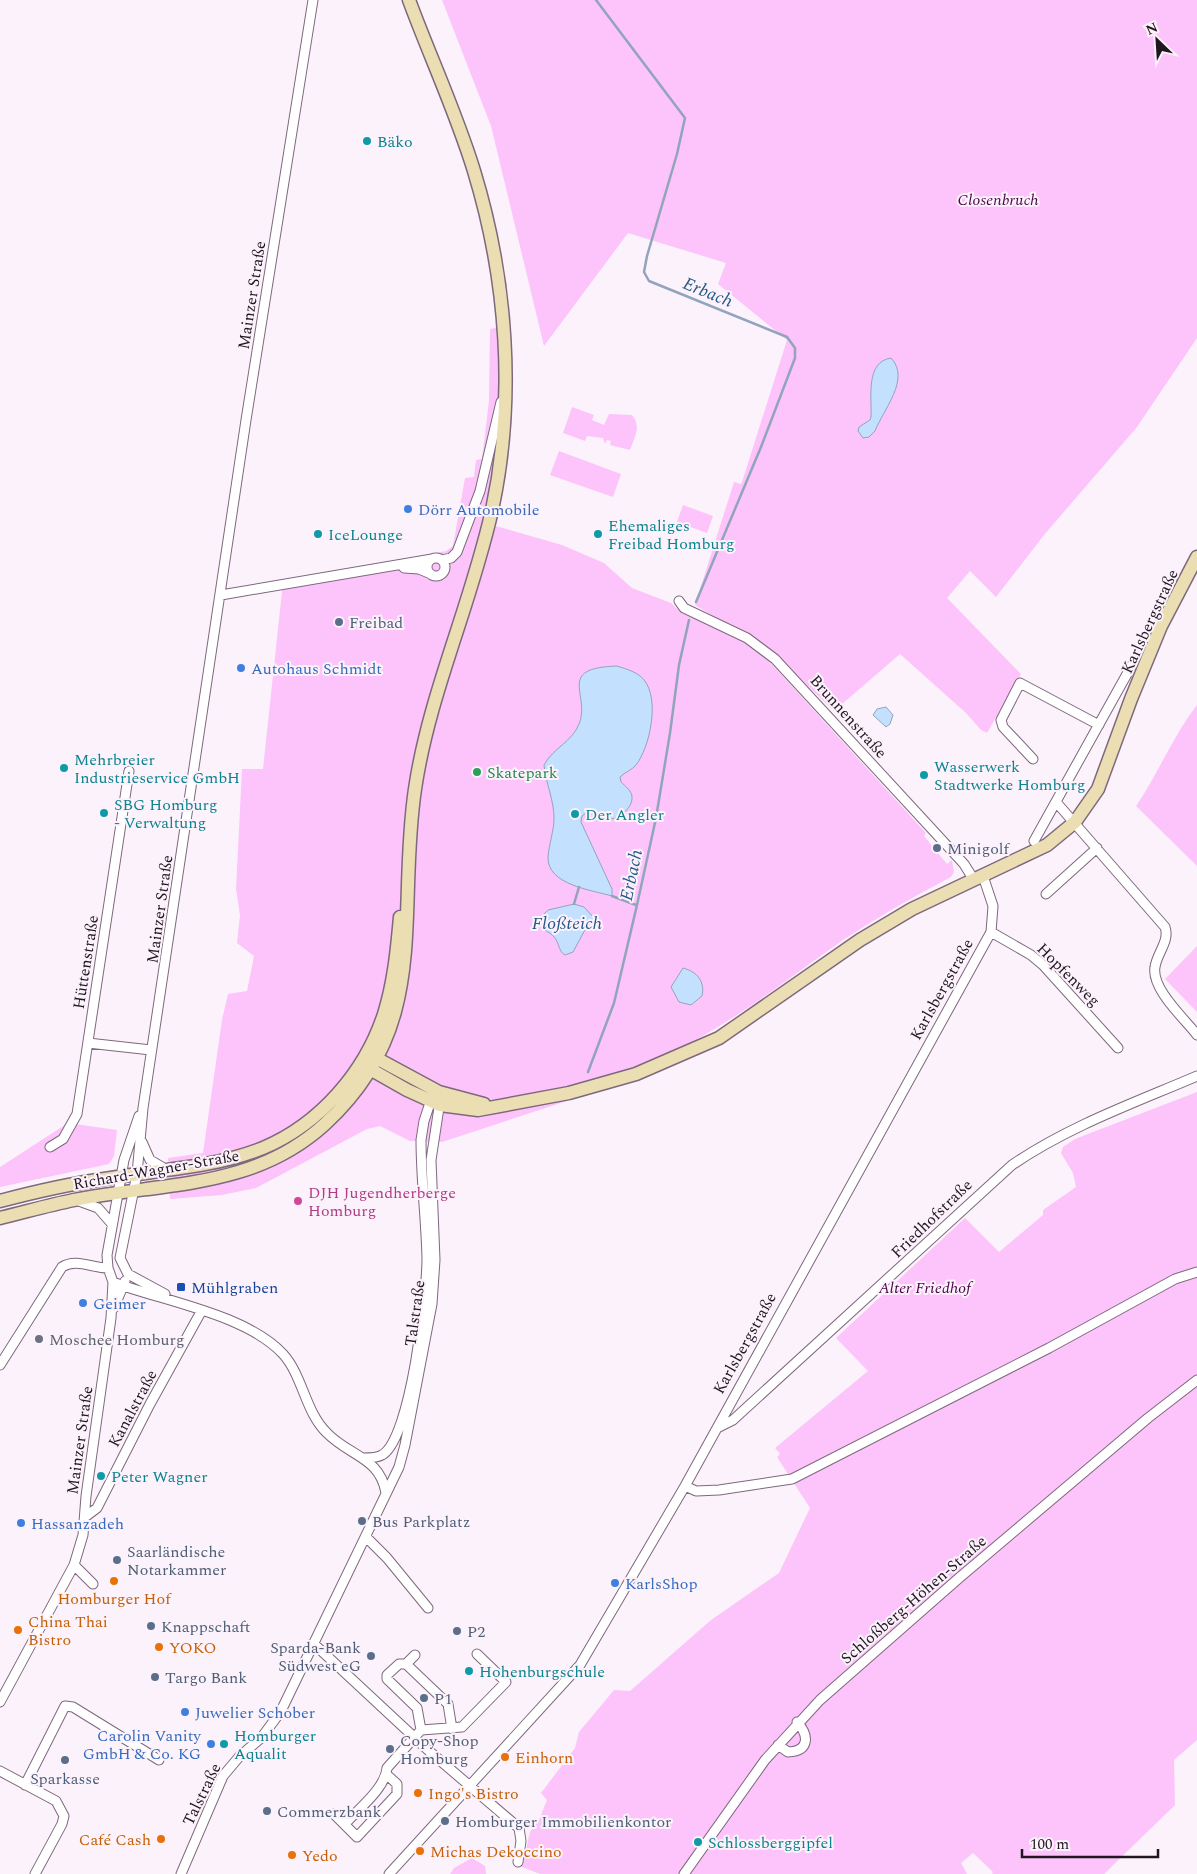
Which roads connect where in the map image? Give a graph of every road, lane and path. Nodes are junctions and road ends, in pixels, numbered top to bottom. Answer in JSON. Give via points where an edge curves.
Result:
{"nodes":[{"id":1,"x":313,"y":0,"type":"edge"},
{"id":2,"x":408,"y":0,"type":"edge"},
{"id":3,"x":505,"y":392,"type":"junction"},
{"id":4,"x":1197,"y":557,"type":"edge"},
{"id":5,"x":437,"y":559,"type":"junction"},
{"id":6,"x":381,"y":569,"type":"junction"},
{"id":7,"x":431,"y":574,"type":"junction"},
{"id":8,"x":221,"y":595,"type":"junction"},
{"id":9,"x":679,"y":601,"type":"dead end"},
{"id":10,"x":1132,"y":665,"type":"dead end"},
{"id":11,"x":1116,"y":693,"type":"junction"},
{"id":12,"x":1131,"y":699,"type":"junction"},
{"id":13,"x":1099,"y":725,"type":"junction"},
{"id":14,"x":1033,"y":759,"type":"dead end"},
{"id":15,"x":129,"y":771,"type":"dead end"},
{"id":16,"x":1056,"y":802,"type":"junction"},
{"id":17,"x":1075,"y":822,"type":"junction"},
{"id":18,"x":1034,"y":841,"type":"dead end"},
{"id":19,"x":1097,"y":848,"type":"junction"},
{"id":20,"x":978,"y":878,"type":"junction"},
{"id":21,"x":1046,"y":894,"type":"dead end"},
{"id":22,"x":991,"y":932,"type":"junction"},
{"id":23,"x":1197,"y":1035,"type":"edge"},
{"id":24,"x":88,"y":1042,"type":"junction"},
{"id":25,"x":1118,"y":1048,"type":"dead end"},
{"id":26,"x":151,"y":1050,"type":"junction"},
{"id":27,"x":370,"y":1062,"type":"junction"},
{"id":28,"x":1197,"y":1076,"type":"edge"},
{"id":29,"x":405,"y":1085,"type":"junction"},
{"id":30,"x":436,"y":1099,"type":"junction"},
{"id":31,"x":143,"y":1108,"type":"junction"},
{"id":32,"x":141,"y":1136,"type":"junction"},
{"id":33,"x":50,"y":1147,"type":"dead end"},
{"id":34,"x":167,"y":1170,"type":"junction"},
{"id":35,"x":137,"y":1174,"type":"junction"},
{"id":36,"x":121,"y":1176,"type":"junction"},
{"id":37,"x":134,"y":1192,"type":"junction"},
{"id":38,"x":117,"y":1194,"type":"junction"},
{"id":39,"x":75,"y":1200,"type":"junction"},
{"id":40,"x":0,"y":1201,"type":"edge"},
{"id":41,"x":0,"y":1218,"type":"edge"},
{"id":42,"x":112,"y":1224,"type":"junction"},
{"id":43,"x":108,"y":1268,"type":"junction"},
{"id":44,"x":1197,"y":1272,"type":"edge"},
{"id":45,"x":128,"y":1274,"type":"junction"},
{"id":46,"x":113,"y":1282,"type":"junction"},
{"id":47,"x":123,"y":1286,"type":"junction"},
{"id":48,"x":173,"y":1300,"type":"junction"},
{"id":49,"x":202,"y":1310,"type":"junction"},
{"id":50,"x":111,"y":1318,"type":"junction"},
{"id":51,"x":0,"y":1365,"type":"edge"},
{"id":52,"x":1197,"y":1380,"type":"edge"},
{"id":53,"x":716,"y":1428,"type":"junction"},
{"id":54,"x":363,"y":1458,"type":"junction"},
{"id":55,"x":684,"y":1486,"type":"junction"},
{"id":56,"x":386,"y":1492,"type":"junction"},
{"id":57,"x":85,"y":1517,"type":"junction"},
{"id":58,"x":366,"y":1537,"type":"junction"},
{"id":59,"x":74,"y":1564,"type":"junction"},
{"id":60,"x":93,"y":1584,"type":"dead end"},
{"id":61,"x":428,"y":1608,"type":"dead end"},
{"id":62,"x":313,"y":1643,"type":"junction"},
{"id":63,"x":477,"y":1654,"type":"dead end"},
{"id":64,"x":415,"y":1655,"type":"dead end"},
{"id":65,"x":406,"y":1664,"type":"junction"},
{"id":66,"x":0,"y":1702,"type":"edge"},
{"id":67,"x":797,"y":1722,"type":"junction"},
{"id":68,"x":452,"y":1729,"type":"junction"},
{"id":69,"x":422,"y":1730,"type":"junction"},
{"id":70,"x":414,"y":1738,"type":"junction"},
{"id":71,"x":778,"y":1744,"type":"junction"},
{"id":72,"x":159,"y":1760,"type":"dead end"},
{"id":73,"x":0,"y":1772,"type":"edge"},
{"id":74,"x":386,"y":1774,"type":"junction"},
{"id":75,"x":25,"y":1785,"type":"junction"},
{"id":76,"x":469,"y":1786,"type":"junction"},
{"id":77,"x":334,"y":1814,"type":"dead end"},
{"id":78,"x":345,"y":1824,"type":"junction"},
{"id":79,"x":518,"y":1862,"type":"dead end"},
{"id":80,"x":35,"y":1874,"type":"edge"},
{"id":81,"x":181,"y":1874,"type":"edge"},
{"id":82,"x":388,"y":1874,"type":"edge"},
{"id":83,"x":684,"y":1874,"type":"edge"}],
"edges":[{"from":1,"to":8,"type":"street","name":"Mainzer Straße"},
{"from":2,"to":3,"type":"main road","via":[[459,127],[485,207],[500,286]]},
{"from":3,"to":5,"type":"street","via":[[480,491],[457,552],[451,558]]},
{"from":3,"to":27,"type":"main road","via":[[502,454],[484,545],[428,725],[416,784],[390,987]]},
{"from":4,"to":12,"type":"main road","name":"Karlsbergstraße","via":[[1164,620]]},
{"from":5,"to":6,"type":"street"},
{"from":5,"to":7,"type":"street","via":[[428,567]]},
{"from":5,"to":7,"type":"street","via":[[445,565],[444,572],[438,576]]},
{"from":6,"to":7,"type":"street","via":[[419,569]]},
{"from":6,"to":8,"type":"street"},
{"from":8,"to":26,"type":"street","name":"Mainzer Straße"},
{"from":9,"to":20,"type":"street","name":"Brunnenstraße","via":[[684,608],[747,638],[776,659]]},
{"from":10,"to":11,"type":"street","name":"Karlsbergstraße"},
{"from":11,"to":12,"type":"street","name":"Karlsbergstraße"},
{"from":11,"to":13,"type":"street","name":"Karlsbergstraße"},
{"from":12,"to":17,"type":"main road","name":"Karlsbergstraße","via":[[1098,789]]},
{"from":13,"to":14,"type":"street","via":[[1020,683],[1001,720],[1003,727]]},
{"from":13,"to":16,"type":"street","name":"Karlsbergstraße"},
{"from":15,"to":24,"type":"street","name":"Hüttenstraße"},
{"from":16,"to":17,"type":"street"},
{"from":16,"to":18,"type":"street","name":"Karlsbergstraße"},
{"from":17,"to":19,"type":"street"},
{"from":17,"to":20,"type":"main road","name":"Karlsbergstraße","via":[[1047,845]]},
{"from":19,"to":21,"type":"street"},
{"from":19,"to":23,"type":"street","via":[[1165,927],[1167,934],[1154,968],[1155,977],[1160,989]]},
{"from":20,"to":22,"type":"street","name":"Karlsbergstraße","via":[[993,906]]},
{"from":20,"to":30,"type":"main road","via":[[880,927],[719,1038],[667,1062],[569,1094],[500,1106]]},
{"from":22,"to":25,"type":"street","name":"Hopfenweg","via":[[1043,965]]},
{"from":22,"to":53,"type":"street","name":"Karlsbergstraße"},
{"from":24,"to":26,"type":"street"},
{"from":24,"to":33,"type":"street","name":"Hüttenstraße","via":[[77,1114],[63,1139]]},
{"from":26,"to":31,"type":"street","name":"Mainzer Straße"},
{"from":27,"to":29,"type":"main road"},
{"from":27,"to":29,"type":"main road","via":[[401,1072]]},
{"from":27,"to":34,"type":"main road","name":"Richard-Wagner-Straße","via":[[303,1125],[283,1138],[234,1157]]},
{"from":27,"to":37,"type":"main road","name":"Richard-Wagner-Straße","via":[[353,1096],[316,1132],[285,1154],[238,1173]]},
{"from":28,"to":53,"type":"street","name":"Friedhofstraße","via":[[1115,1109],[1012,1165],[733,1420]]},
{"from":29,"to":30,"type":"main road"},
{"from":30,"to":54,"type":"street","name":"Talstraße","via":[[421,1140],[427,1259],[420,1333],[401,1422],[391,1446],[382,1455]]},
{"from":30,"to":56,"type":"street","name":"Talstraße","via":[[431,1160],[435,1260],[432,1304],[405,1445],[396,1475]]},
{"from":31,"to":32,"type":"street","name":"Mainzer Straße"},
{"from":31,"to":36,"type":"street","name":"Mainzer Straße"},
{"from":32,"to":34,"type":"street","name":"Mainzer Straße","via":[[150,1160]]},
{"from":32,"to":35,"type":"street","name":"Mainzer Straße"},
{"from":34,"to":35,"type":"main road","name":"Richard-Wagner-Straße"},
{"from":35,"to":36,"type":"main road","name":"Richard-Wagner-Straße"},
{"from":35,"to":37,"type":"street","name":"Mainzer Straße"},
{"from":36,"to":38,"type":"street","name":"Mainzer Straße"},
{"from":36,"to":40,"type":"main road","name":"Richard-Wagner-Straße"},
{"from":37,"to":38,"type":"main road","name":"Richard-Wagner-Straße"},
{"from":37,"to":45,"type":"street","name":"Mainzer Straße","via":[[120,1258]]},
{"from":38,"to":39,"type":"main road","name":"Richard-Wagner-Straße"},
{"from":38,"to":42,"type":"street","name":"Mainzer Straße"},
{"from":39,"to":41,"type":"main road","name":"Richard-Wagner-Straße"},
{"from":39,"to":42,"type":"street","via":[[98,1208]]},
{"from":42,"to":43,"type":"street","name":"Mainzer Straße"},
{"from":43,"to":46,"type":"street","name":"Mainzer Straße"},
{"from":43,"to":51,"type":"street","via":[[72,1263],[62,1267]]},
{"from":44,"to":55,"type":"street","via":[[1175,1279],[1049,1348],[799,1476],[779,1483],[719,1490],[696,1491]]},
{"from":45,"to":46,"type":"street","via":[[118,1276]]},
{"from":45,"to":47,"type":"street","name":"Mainzer Straße"},
{"from":45,"to":48,"type":"street"},
{"from":46,"to":47,"type":"street"},
{"from":46,"to":50,"type":"street","name":"Mainzer Straße"},
{"from":47,"to":48,"type":"street"},
{"from":47,"to":50,"type":"street","name":"Mainzer Straße"},
{"from":48,"to":49,"type":"street"},
{"from":49,"to":54,"type":"street","via":[[262,1337],[274,1346],[291,1365],[319,1423],[340,1444]]},
{"from":49,"to":57,"type":"street","name":"Kanalstraße","via":[[97,1508]]},
{"from":50,"to":57,"type":"street","name":"Mainzer Straße"},
{"from":52,"to":67,"type":"street","name":"Schloßberg-Höhen-Straße","via":[[959,1578]]},
{"from":53,"to":55,"type":"street","name":"Karlsbergstraße"},
{"from":54,"to":56,"type":"street","via":[[378,1471]]},
{"from":55,"to":76,"type":"street","name":"Karlsbergstraße","via":[[580,1665]]},
{"from":56,"to":58,"type":"street","name":"Talstraße"},
{"from":57,"to":59,"type":"street","name":"Mainzer Straße"},
{"from":58,"to":61,"type":"street"},
{"from":58,"to":62,"type":"street","name":"Talstraße"},
{"from":59,"to":60,"type":"street"},
{"from":59,"to":66,"type":"street","name":"Mainzer Straße"},
{"from":62,"to":70,"type":"street"},
{"from":62,"to":81,"type":"street","name":"Talstraße","via":[[270,1728],[222,1776]]},
{"from":63,"to":68,"type":"street","via":[[506,1682],[467,1723]]},
{"from":64,"to":65,"type":"street"},
{"from":65,"to":68,"type":"street","via":[[448,1704]]},
{"from":65,"to":69,"type":"street","via":[[399,1664],[387,1679],[417,1708]]},
{"from":67,"to":71,"type":"street","name":"Schloßberg-Höhen-Straße"},
{"from":67,"to":71,"type":"street","via":[[805,1732],[806,1742],[802,1747],[788,1752]]},
{"from":68,"to":69,"type":"street"},
{"from":69,"to":70,"type":"street"},
{"from":70,"to":74,"type":"street","via":[[387,1768]]},
{"from":70,"to":76,"type":"street"},
{"from":71,"to":83,"type":"street","name":"Schloßberg-Höhen-Straße"},
{"from":72,"to":75,"type":"street","via":[[73,1707],[65,1706]]},
{"from":73,"to":75,"type":"street"},
{"from":74,"to":78,"type":"street"},
{"from":74,"to":78,"type":"street","via":[[396,1784],[397,1794],[357,1837]]},
{"from":75,"to":80,"type":"street","via":[[56,1801],[64,1816]]},
{"from":76,"to":79,"type":"street","via":[[519,1828]]},
{"from":76,"to":82,"type":"street","name":"Karlsbergstraße"},
{"from":77,"to":78,"type":"street"}]}
